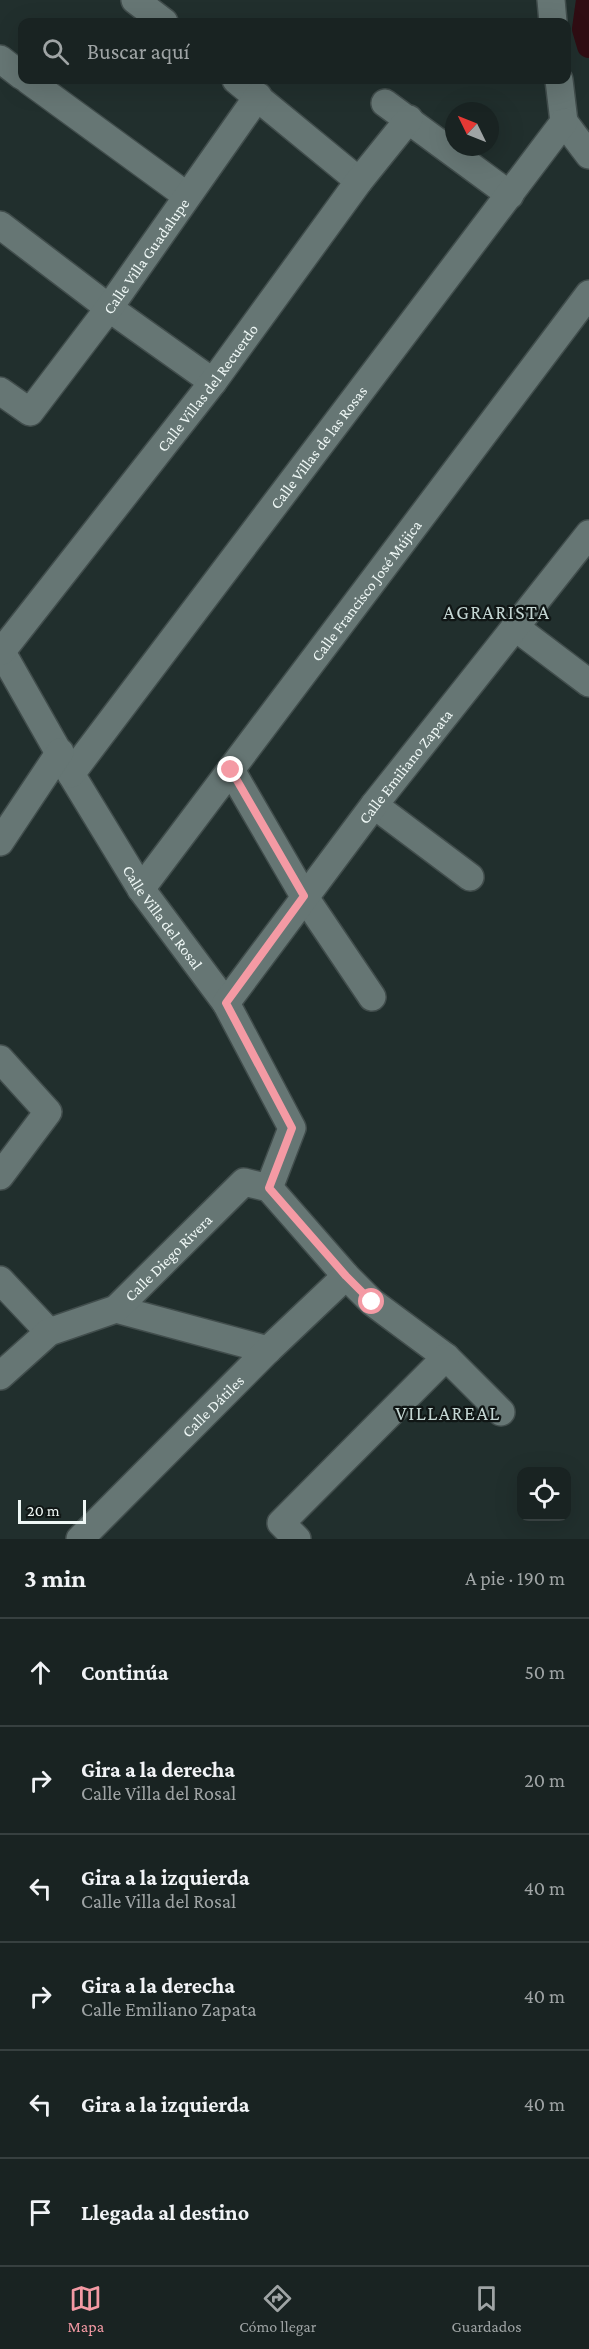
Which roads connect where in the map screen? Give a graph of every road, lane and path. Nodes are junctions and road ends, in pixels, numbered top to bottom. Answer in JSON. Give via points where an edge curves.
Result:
{"nodes":[{"id":1,"x":135,"y":0,"type":"edge"},
{"id":2,"x":551,"y":0,"type":"edge"},
{"id":3,"x":159,"y":18,"type":"edge"},
{"id":4,"x":553,"y":18,"type":"edge"},
{"id":5,"x":0,"y":59,"type":"edge"},
{"id":6,"x":18,"y":73,"type":"edge"},
{"id":7,"x":33,"y":84,"type":"edge"},
{"id":8,"x":242,"y":84,"type":"edge"},
{"id":9,"x":559,"y":84,"type":"edge"},
{"id":10,"x":258,"y":96,"type":"junction"},
{"id":11,"x":385,"y":103,"type":"dead end"},
{"id":12,"x":409,"y":119,"type":"junction"},
{"id":13,"x":564,"y":122,"type":"junction"},
{"id":14,"x":589,"y":155,"type":"edge"},
{"id":15,"x":359,"y":180,"type":"junction"},
{"id":16,"x":510,"y":195,"type":"junction"},
{"id":17,"x":187,"y":196,"type":"junction"},
{"id":18,"x":0,"y":225,"type":"edge"},
{"id":19,"x":589,"y":294,"type":"edge"},
{"id":20,"x":109,"y":308,"type":"junction"},
{"id":21,"x":581,"y":324,"type":"edge"},
{"id":22,"x":213,"y":382,"type":"junction"},
{"id":23,"x":0,"y":391,"type":"edge"},
{"id":24,"x":589,"y":534,"type":"edge"},
{"id":25,"x":515,"y":627,"type":"junction"},
{"id":26,"x":1,"y":650,"type":"edge"},
{"id":27,"x":589,"y":683,"type":"edge"},
{"id":28,"x":66,"y":763,"type":"junction"},
{"id":29,"x":231,"y":770,"type":"junction"},
{"id":30,"x":374,"y":805,"type":"junction"},
{"id":31,"x":0,"y":842,"type":"edge"},
{"id":32,"x":470,"y":878,"type":"dead end"},
{"id":33,"x":141,"y":889,"type":"junction"},
{"id":34,"x":304,"y":896,"type":"junction"},
{"id":35,"x":372,"y":997,"type":"dead end"},
{"id":36,"x":226,"y":1003,"type":"junction"},
{"id":37,"x":0,"y":1059,"type":"edge"},
{"id":38,"x":0,"y":1176,"type":"edge"},
{"id":39,"x":256,"y":1185,"type":"junction"},
{"id":40,"x":346,"y":1276,"type":"junction"},
{"id":41,"x":0,"y":1280,"type":"edge"},
{"id":42,"x":116,"y":1309,"type":"junction"},
{"id":43,"x":49,"y":1332,"type":"junction"},
{"id":44,"x":268,"y":1350,"type":"junction"},
{"id":45,"x":446,"y":1357,"type":"junction"},
{"id":46,"x":0,"y":1376,"type":"edge"},
{"id":47,"x":501,"y":1412,"type":"dead end"},
{"id":48,"x":80,"y":1539,"type":"edge"},
{"id":49,"x":297,"y":1539,"type":"edge"}],
"edges":[{"from":1,"to":3,"type":"street"},
{"from":2,"to":4,"type":"street"},
{"from":5,"to":6,"type":"street"},
{"from":7,"to":17,"type":"street"},
{"from":8,"to":10,"type":"street"},
{"from":9,"to":13,"type":"street"},
{"from":10,"to":15,"type":"street"},
{"from":10,"to":17,"type":"street","name":"Calle Villa Guadalupe"},
{"from":11,"to":12,"type":"street"},
{"from":12,"to":15,"type":"street","name":"Calle Villas del Recuerdo"},
{"from":12,"to":16,"type":"street"},
{"from":13,"to":14,"type":"street"},
{"from":13,"to":16,"type":"street","name":"Calle Villas de las Rosas"},
{"from":15,"to":22,"type":"street","name":"Calle Villas del Recuerdo"},
{"from":16,"to":28,"type":"street","name":"Calle Villas de las Rosas"},
{"from":17,"to":20,"type":"street","name":"Calle Villa Guadalupe"},
{"from":18,"to":20,"type":"street"},
{"from":19,"to":21,"type":"street","name":"Calle Francisco José Mújica"},
{"from":20,"to":22,"type":"street"},
{"from":20,"to":23,"type":"street","name":"Calle Villa Guadalupe","via":[[30,412]]},
{"from":21,"to":29,"type":"street","name":"Calle Francisco José Mújica"},
{"from":22,"to":26,"type":"street","name":"Calle Villas del Recuerdo"},
{"from":24,"to":25,"type":"street","name":"Calle Emiliano Zapata"},
{"from":25,"to":27,"type":"street"},
{"from":25,"to":30,"type":"street","name":"Calle Emiliano Zapata"},
{"from":26,"to":28,"type":"street","name":"Calle Villa del Rosal"},
{"from":28,"to":31,"type":"street","name":"Calle Villas de las Rosas"},
{"from":28,"to":33,"type":"street","name":"Calle Villa del Rosal"},
{"from":29,"to":33,"type":"street","name":"Calle Francisco José Mújica"},
{"from":29,"to":34,"type":"street"},
{"from":30,"to":32,"type":"street"},
{"from":30,"to":34,"type":"street","name":"Calle Emiliano Zapata"},
{"from":33,"to":36,"type":"street","name":"Calle Villa del Rosal"},
{"from":34,"to":35,"type":"street"},
{"from":34,"to":36,"type":"street","name":"Calle Emiliano Zapata"},
{"from":36,"to":39,"type":"street","name":"Calle Villa del Rosal","via":[[292,1128]]},
{"from":37,"to":38,"type":"street","via":[[48,1112]]},
{"from":39,"to":40,"type":"street"},
{"from":39,"to":42,"type":"street","name":"Calle Diego Rivera"},
{"from":40,"to":44,"type":"street","name":"Calle Dátiles"},
{"from":40,"to":45,"type":"street","via":[[372,1302]]},
{"from":41,"to":43,"type":"street"},
{"from":42,"to":43,"type":"street","name":"Calle Diego Rivera"},
{"from":42,"to":44,"type":"street"},
{"from":43,"to":46,"type":"street"},
{"from":44,"to":48,"type":"street","name":"Calle Dátiles"},
{"from":45,"to":47,"type":"street"},
{"from":45,"to":49,"type":"street","via":[[281,1523]]}]}
